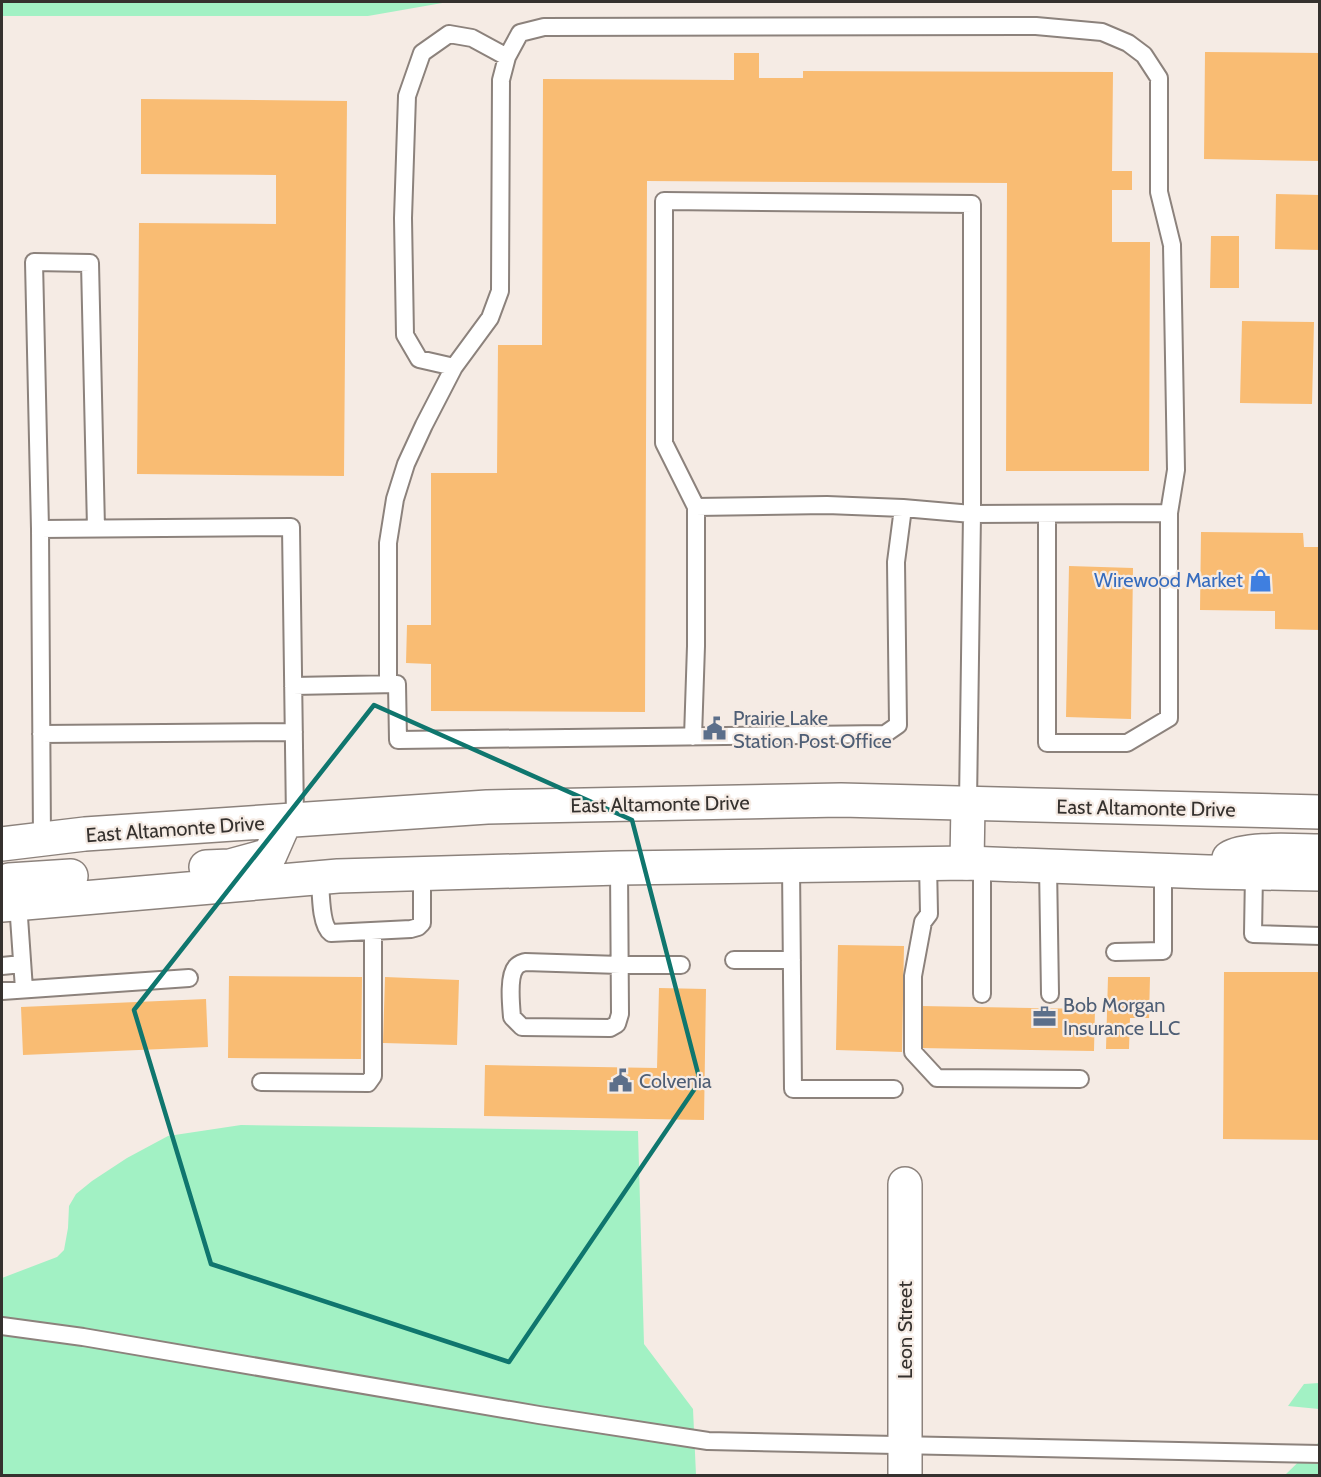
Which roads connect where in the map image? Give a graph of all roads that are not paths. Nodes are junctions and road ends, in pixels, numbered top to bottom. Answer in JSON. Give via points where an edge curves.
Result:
{"nodes":[{"id":1,"x":507,"y":57,"type":"junction"},
{"id":2,"x":454,"y":368,"type":"junction"},
{"id":3,"x":696,"y":507,"type":"junction"},
{"id":4,"x":903,"y":508,"type":"junction"},
{"id":5,"x":1169,"y":513,"type":"junction"},
{"id":6,"x":972,"y":514,"type":"junction"},
{"id":7,"x":1047,"y":514,"type":"junction"},
{"id":8,"x":96,"y":528,"type":"junction"},
{"id":9,"x":39,"y":529,"type":"junction"},
{"id":10,"x":388,"y":684,"type":"junction"},
{"id":11,"x":293,"y":686,"type":"junction"},
{"id":12,"x":294,"y":732,"type":"junction"},
{"id":13,"x":41,"y":734,"type":"junction"},
{"id":14,"x":693,"y":737,"type":"junction"},
{"id":15,"x":968,"y":803,"type":"junction"},
{"id":16,"x":1320,"y":812,"type":"edge"},
{"id":17,"x":290,"y":820,"type":"junction"},
{"id":18,"x":42,"y":840,"type":"junction"},
{"id":19,"x":2,"y":844,"type":"edge"},
{"id":20,"x":1320,"y":851,"type":"edge"},
{"id":21,"x":928,"y":863,"type":"junction"},
{"id":22,"x":974,"y":863,"type":"junction"},
{"id":23,"x":791,"y":865,"type":"junction"},
{"id":24,"x":1048,"y":866,"type":"junction"},
{"id":25,"x":619,"y":868,"type":"junction"},
{"id":26,"x":1163,"y":871,"type":"junction"},
{"id":27,"x":1208,"y":872,"type":"junction"},
{"id":28,"x":422,"y":873,"type":"junction"},
{"id":29,"x":1254,"y":873,"type":"junction"},
{"id":30,"x":1320,"y":874,"type":"edge"},
{"id":31,"x":320,"y":878,"type":"junction"},
{"id":32,"x":7,"y":897,"type":"edge"},
{"id":33,"x":373,"y":931,"type":"junction"},
{"id":34,"x":1320,"y":936,"type":"edge"},
{"id":35,"x":1115,"y":952,"type":"dead end"},
{"id":36,"x":734,"y":960,"type":"dead end"},
{"id":37,"x":792,"y":960,"type":"junction"},
{"id":38,"x":22,"y":964,"type":"junction"},
{"id":39,"x":620,"y":965,"type":"junction"},
{"id":40,"x":681,"y":965,"type":"dead end"},
{"id":41,"x":2,"y":966,"type":"edge"},
{"id":42,"x":189,"y":978,"type":"dead end"},
{"id":43,"x":24,"y":989,"type":"junction"},
{"id":44,"x":2,"y":991,"type":"edge"},
{"id":45,"x":982,"y":994,"type":"dead end"},
{"id":46,"x":1050,"y":994,"type":"dead end"},
{"id":47,"x":1080,"y":1079,"type":"dead end"},
{"id":48,"x":261,"y":1082,"type":"dead end"},
{"id":49,"x":894,"y":1089,"type":"dead end"},
{"id":50,"x":905,"y":1184,"type":"dead end"},
{"id":51,"x":2,"y":1326,"type":"edge"},
{"id":52,"x":1320,"y":1454,"type":"edge"},
{"id":53,"x":905,"y":1461,"type":"edge"}],
"edges":[{"from":1,"to":2,"type":"lane","via":[[501,80],[500,291],[490,318]]},
{"from":1,"to":2,"type":"lane","via":[[472,38],[449,34],[422,53],[407,96],[405,335],[419,359]]},
{"from":1,"to":5,"type":"lane","via":[[520,33],[544,27],[1036,26],[1102,32],[1128,43],[1144,55],[1159,78],[1159,192],[1173,256],[1176,470]]},
{"from":2,"to":10,"type":"lane","via":[[406,464],[395,499],[388,543]]},
{"from":3,"to":4,"type":"lane"},
{"from":3,"to":6,"type":"lane","via":[[664,443],[664,201],[972,204]]},
{"from":3,"to":14,"type":"lane"},
{"from":4,"to":6,"type":"lane"},
{"from":4,"to":14,"type":"lane","via":[[896,562],[898,725],[885,735]]},
{"from":5,"to":7,"type":"lane"},
{"from":5,"to":7,"type":"lane","via":[[1169,718],[1127,743],[1047,743]]},
{"from":6,"to":7,"type":"lane"},
{"from":6,"to":15,"type":"lane"},
{"from":8,"to":9,"type":"lane"},
{"from":8,"to":9,"type":"lane","via":[[90,263],[34,262]]},
{"from":8,"to":11,"type":"lane","via":[[291,527]]},
{"from":9,"to":13,"type":"lane"},
{"from":10,"to":11,"type":"lane"},
{"from":10,"to":14,"type":"lane","via":[[397,684],[398,740]]},
{"from":11,"to":12,"type":"lane"},
{"from":12,"to":13,"type":"lane"},
{"from":12,"to":17,"type":"lane"},
{"from":13,"to":18,"type":"lane"},
{"from":15,"to":16,"type":"main road","name":"East Altamonte Drive"},
{"from":15,"to":17,"type":"main road","name":"East Altamonte Drive","via":[[842,800],[499,807]]},
{"from":15,"to":22,"type":"main road"},
{"from":17,"to":18,"type":"main road","name":"East Altamonte Drive"},
{"from":17,"to":32,"type":"main road","via":[[270,855],[230,866],[9,880]]},
{"from":18,"to":19,"type":"main road","name":"East Altamonte Drive"},
{"from":20,"to":27,"type":"main road","via":[[1235,854]]},
{"from":21,"to":22,"type":"main road"},
{"from":21,"to":23,"type":"main road"},
{"from":21,"to":47,"type":"lane","via":[[929,914],[923,922],[912,976],[913,1052],[937,1078]]},
{"from":22,"to":24,"type":"main road"},
{"from":22,"to":45,"type":"lane"},
{"from":23,"to":25,"type":"main road"},
{"from":23,"to":37,"type":"lane"},
{"from":24,"to":26,"type":"main road"},
{"from":24,"to":46,"type":"lane"},
{"from":25,"to":28,"type":"main road"},
{"from":25,"to":39,"type":"lane"},
{"from":26,"to":27,"type":"main road"},
{"from":26,"to":35,"type":"lane","via":[[1163,951]]},
{"from":27,"to":29,"type":"main road"},
{"from":28,"to":31,"type":"main road"},
{"from":28,"to":33,"type":"lane","via":[[422,923],[411,929]]},
{"from":29,"to":30,"type":"main road"},
{"from":29,"to":34,"type":"lane","via":[[1253,934]]},
{"from":31,"to":32,"type":"main road"},
{"from":31,"to":33,"type":"lane","via":[[327,930]]},
{"from":32,"to":38,"type":"lane"},
{"from":33,"to":48,"type":"lane","via":[[373,1076],[368,1083]]},
{"from":36,"to":37,"type":"lane"},
{"from":37,"to":49,"type":"lane","via":[[793,1089]]},
{"from":38,"to":41,"type":"lane"},
{"from":38,"to":43,"type":"lane"},
{"from":39,"to":39,"type":"lane","via":[[620,1014],[617,1024],[609,1028],[522,1027],[512,1017],[510,1002],[517,965]]},
{"from":39,"to":40,"type":"lane"},
{"from":42,"to":43,"type":"lane"},
{"from":43,"to":44,"type":"lane"},
{"from":50,"to":53,"type":"main road","name":"Leon Street"},
{"from":51,"to":53,"type":"lane","via":[[708,1441]]},
{"from":52,"to":53,"type":"lane"}]}
